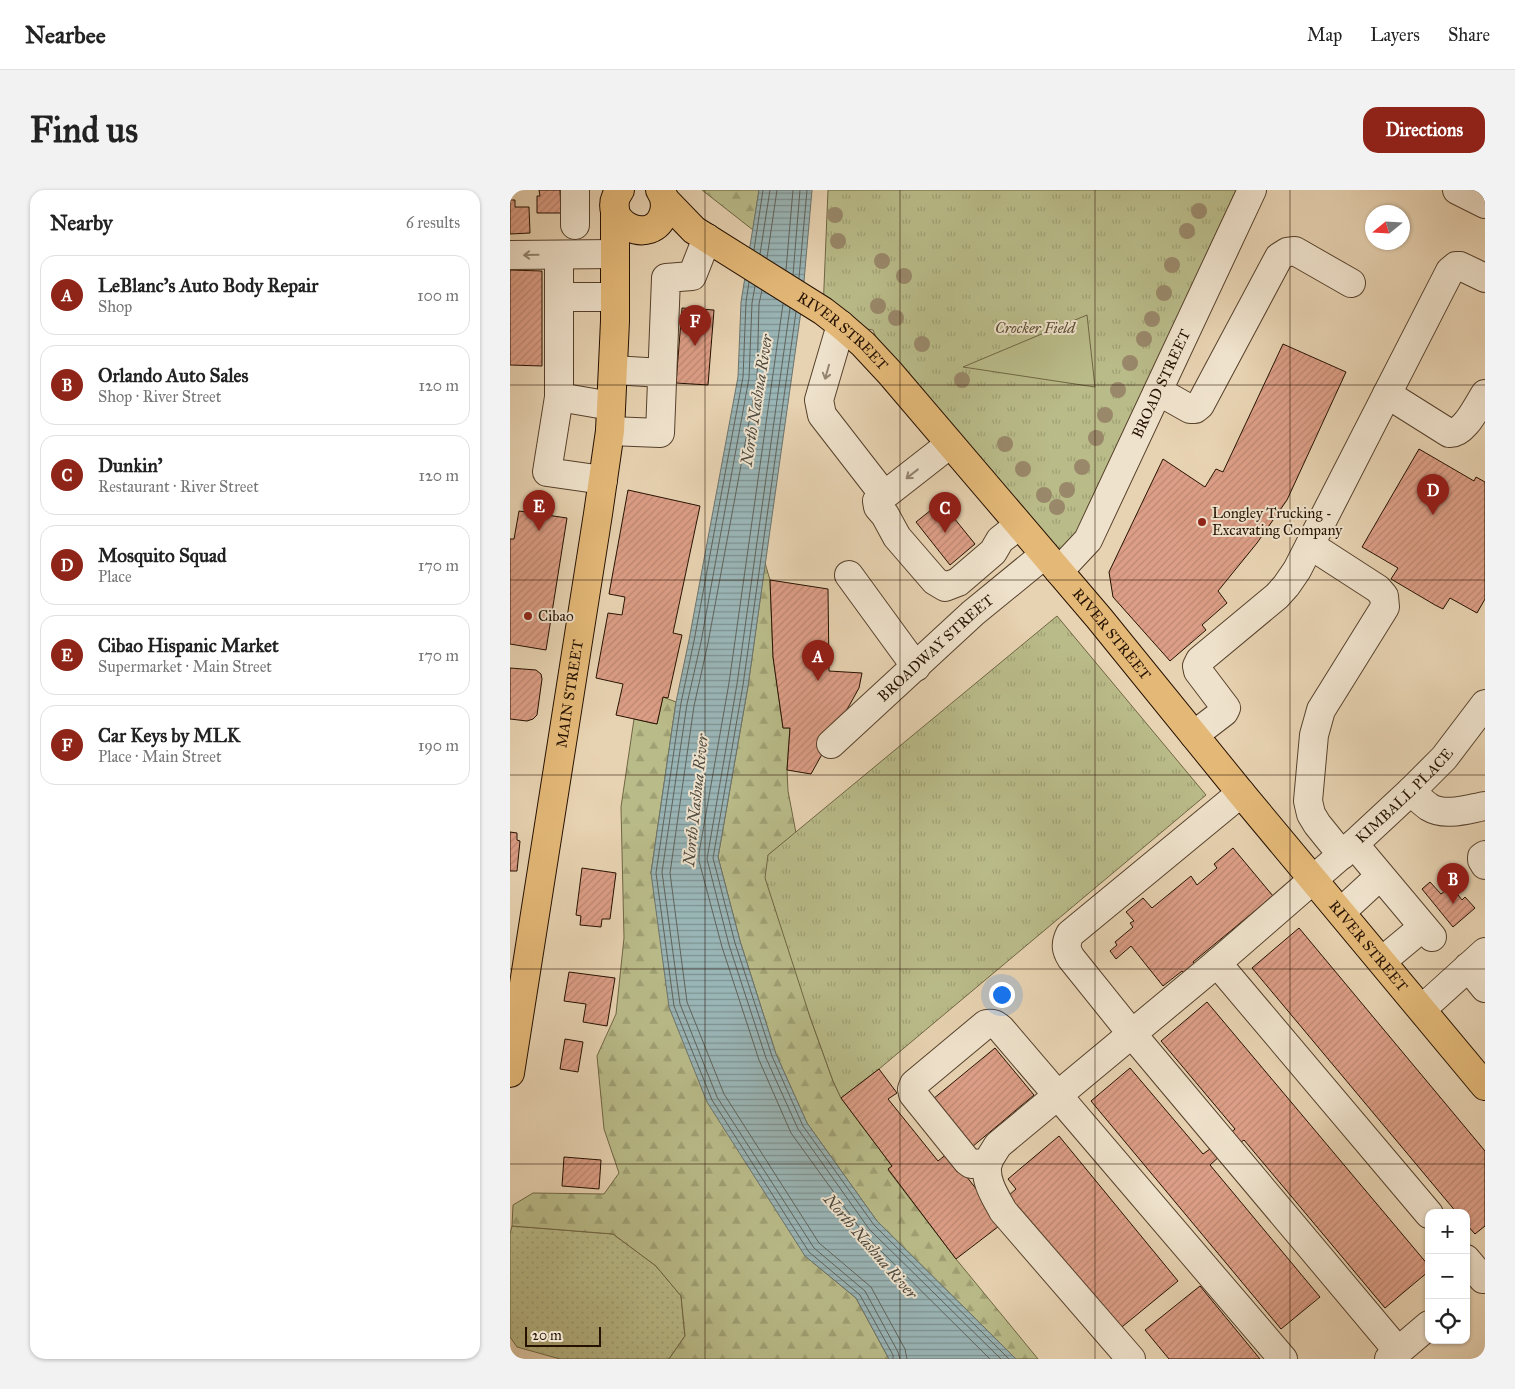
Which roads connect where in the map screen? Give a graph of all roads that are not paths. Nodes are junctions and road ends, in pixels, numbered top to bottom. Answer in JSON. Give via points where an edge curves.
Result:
{"nodes":[{"id":1,"x":576,"y":190,"type":"edge"},
{"id":2,"x":1252,"y":190,"type":"edge"},
{"id":3,"x":1457,"y":190,"type":"edge"},
{"id":4,"x":662,"y":195,"type":"edge"},
{"id":5,"x":617,"y":196,"type":"edge"},
{"id":6,"x":1485,"y":204,"type":"edge"},
{"id":7,"x":575,"y":225,"type":"dead end"},
{"id":8,"x":648,"y":229,"type":"junction"},
{"id":9,"x":701,"y":234,"type":"junction"},
{"id":10,"x":615,"y":254,"type":"junction"},
{"id":11,"x":510,"y":255,"type":"edge"},
{"id":12,"x":560,"y":255,"type":"junction"},
{"id":13,"x":1485,"y":278,"type":"edge"},
{"id":14,"x":1351,"y":283,"type":"dead end"},
{"id":15,"x":559,"y":297,"type":"junction"},
{"id":16,"x":615,"y":297,"type":"junction"},
{"id":17,"x":832,"y":318,"type":"junction"},
{"id":18,"x":613,"y":370,"type":"junction"},
{"id":19,"x":662,"y":373,"type":"junction"},
{"id":20,"x":1158,"y":391,"type":"junction"},
{"id":21,"x":1387,"y":394,"type":"junction"},
{"id":22,"x":1485,"y":394,"type":"edge"},
{"id":23,"x":559,"y":397,"type":"junction"},
{"id":24,"x":610,"y":419,"type":"junction"},
{"id":25,"x":950,"y":444,"type":"junction"},
{"id":26,"x":603,"y":480,"type":"junction"},
{"id":27,"x":885,"y":505,"type":"junction"},
{"id":28,"x":1009,"y":533,"type":"junction"},
{"id":29,"x":1310,"y":545,"type":"junction"},
{"id":30,"x":1051,"y":563,"type":"junction"},
{"id":31,"x":849,"y":575,"type":"dead end"},
{"id":32,"x":953,"y":585,"type":"junction"},
{"id":33,"x":976,"y":612,"type":"junction"},
{"id":34,"x":916,"y":667,"type":"junction"},
{"id":35,"x":1485,"y":704,"type":"edge"},
{"id":36,"x":1194,"y":735,"type":"junction"},
{"id":37,"x":831,"y":744,"type":"dead end"},
{"id":38,"x":1411,"y":791,"type":"junction"},
{"id":39,"x":1242,"y":793,"type":"junction"},
{"id":40,"x":1485,"y":806,"type":"edge"},
{"id":41,"x":1348,"y":849,"type":"junction"},
{"id":42,"x":1485,"y":855,"type":"edge"},
{"id":43,"x":1485,"y":866,"type":"edge"},
{"id":44,"x":1380,"y":876,"type":"junction"},
{"id":45,"x":1314,"y":880,"type":"junction"},
{"id":46,"x":1341,"y":912,"type":"junction"},
{"id":47,"x":1476,"y":960,"type":"edge"},
{"id":48,"x":1382,"y":961,"type":"junction"},
{"id":49,"x":1217,"y":963,"type":"junction"},
{"id":50,"x":1485,"y":988,"type":"edge"},
{"id":51,"x":1422,"y":1009,"type":"junction"},
{"id":52,"x":1132,"y":1034,"type":"junction"},
{"id":53,"x":510,"y":1073,"type":"edge"},
{"id":54,"x":1485,"y":1086,"type":"edge"},
{"id":55,"x":1059,"y":1095,"type":"junction"},
{"id":56,"x":988,"y":1163,"type":"junction"},
{"id":57,"x":1425,"y":1209,"type":"edge"},
{"id":58,"x":1425,"y":1328,"type":"edge"},
{"id":59,"x":1394,"y":1355,"type":"edge"},
{"id":60,"x":1131,"y":1359,"type":"edge"},
{"id":61,"x":1283,"y":1359,"type":"edge"}],
"edges":[{"from":1,"to":7,"type":"street"},
{"from":2,"to":20,"type":"street","name":"BROAD STREET"},
{"from":3,"to":6,"type":"street"},
{"from":4,"to":8,"type":"main road","via":[[663,216]]},
{"from":4,"to":9,"type":"main road","name":"RIVER STREET"},
{"from":5,"to":8,"type":"main road","name":"RIVER STREET","via":[[617,217],[622,223],[636,230]]},
{"from":5,"to":10,"type":"main road","name":"MAIN STREET"},
{"from":8,"to":9,"type":"main road","name":"RIVER STREET"},
{"from":8,"to":10,"type":"main road","via":[[628,241]]},
{"from":9,"to":17,"type":"main road","name":"RIVER STREET"},
{"from":9,"to":19,"type":"street","via":[[692,276],[666,278]]},
{"from":10,"to":12,"type":"street"},
{"from":10,"to":16,"type":"main road","name":"MAIN STREET"},
{"from":12,"to":11,"type":"street","one_way":true},
{"from":12,"to":15,"type":"street"},
{"from":13,"to":21,"type":"street","via":[[1464,267],[1456,266],[1450,271]]},
{"from":14,"to":20,"type":"street","via":[[1295,251],[1287,252],[1279,257],[1200,405],[1190,409]]},
{"from":15,"to":16,"type":"street"},
{"from":15,"to":23,"type":"street"},
{"from":16,"to":18,"type":"main road","name":"MAIN STREET"},
{"from":17,"to":25,"type":"main road","name":"RIVER STREET","via":[[863,344]]},
{"from":17,"to":27,"type":"street","one_way":true,"via":[[819,406]]},
{"from":18,"to":19,"type":"street"},
{"from":18,"to":24,"type":"main road","name":"MAIN STREET"},
{"from":19,"to":24,"type":"street","via":[[660,433]]},
{"from":20,"to":30,"type":"street","name":"BROAD STREET","via":[[1088,540]]},
{"from":21,"to":22,"type":"street","via":[[1453,433],[1463,428]]},
{"from":21,"to":29,"type":"street"},
{"from":23,"to":24,"type":"street"},
{"from":23,"to":26,"type":"street","via":[[547,472]]},
{"from":24,"to":26,"type":"main road","name":"MAIN STREET"},
{"from":25,"to":27,"type":"street","one_way":true},
{"from":25,"to":28,"type":"main road","name":"RIVER STREET"},
{"from":26,"to":53,"type":"main road","name":"MAIN STREET"},
{"from":27,"to":28,"type":"street","via":[[945,572]]},
{"from":27,"to":32,"type":"street","via":[[897,537],[935,581],[945,587]]},
{"from":28,"to":30,"type":"main road","name":"RIVER STREET"},
{"from":28,"to":32,"type":"street","via":[[993,552]]},
{"from":29,"to":36,"type":"street","via":[[1281,591],[1200,660],[1198,671],[1226,708]]},
{"from":29,"to":41,"type":"street","via":[[1384,596],[1385,607],[1321,710],[1314,735],[1308,802],[1311,814],[1317,824]]},
{"from":30,"to":33,"type":"street","name":"BROADWAY STREET"},
{"from":30,"to":36,"type":"main road","name":"RIVER STREET"},
{"from":31,"to":34,"type":"street"},
{"from":32,"to":33,"type":"street"},
{"from":33,"to":34,"type":"street","name":"BROADWAY STREET"},
{"from":34,"to":37,"type":"street","name":"BROADWAY STREET"},
{"from":35,"to":38,"type":"street","name":"KIMBALL PLACE","via":[[1444,758]]},
{"from":36,"to":39,"type":"main road","name":"RIVER STREET"},
{"from":38,"to":40,"type":"street","via":[[1436,811]]},
{"from":38,"to":41,"type":"street","name":"KIMBALL PLACE"},
{"from":39,"to":45,"type":"main road","name":"RIVER STREET"},
{"from":39,"to":52,"type":"street","via":[[1070,934],[1067,940],[1071,958]]},
{"from":41,"to":44,"type":"street"},
{"from":41,"to":45,"type":"street","name":"KIMBALL PLACE"},
{"from":42,"to":43,"type":"street","via":[[1482,857]]},
{"from":44,"to":46,"type":"street"},
{"from":44,"to":48,"type":"street","via":[[1427,932]]},
{"from":45,"to":46,"type":"main road","name":"RIVER STREET"},
{"from":45,"to":49,"type":"street","name":"KIMBALL PLACE"},
{"from":46,"to":48,"type":"main road","name":"RIVER STREET"},
{"from":47,"to":50,"type":"street"},
{"from":47,"to":51,"type":"street"},
{"from":48,"to":51,"type":"main road","name":"RIVER STREET"},
{"from":49,"to":52,"type":"street","name":"KIMBALL PLACE"},
{"from":49,"to":57,"type":"street"},
{"from":51,"to":54,"type":"main road","name":"RIVER STREET"},
{"from":52,"to":55,"type":"street","name":"KIMBALL PLACE"},
{"from":52,"to":59,"type":"street"},
{"from":55,"to":56,"type":"street","name":"KIMBALL PLACE","via":[[998,1145]]},
{"from":55,"to":56,"type":"street","via":[[995,1024],[986,1024],[914,1084],[913,1094],[967,1161],[971,1164]]},
{"from":55,"to":61,"type":"street"},
{"from":56,"to":60,"type":"street","via":[[992,1190],[1004,1211]]},
{"from":58,"to":59,"type":"street"}]}
